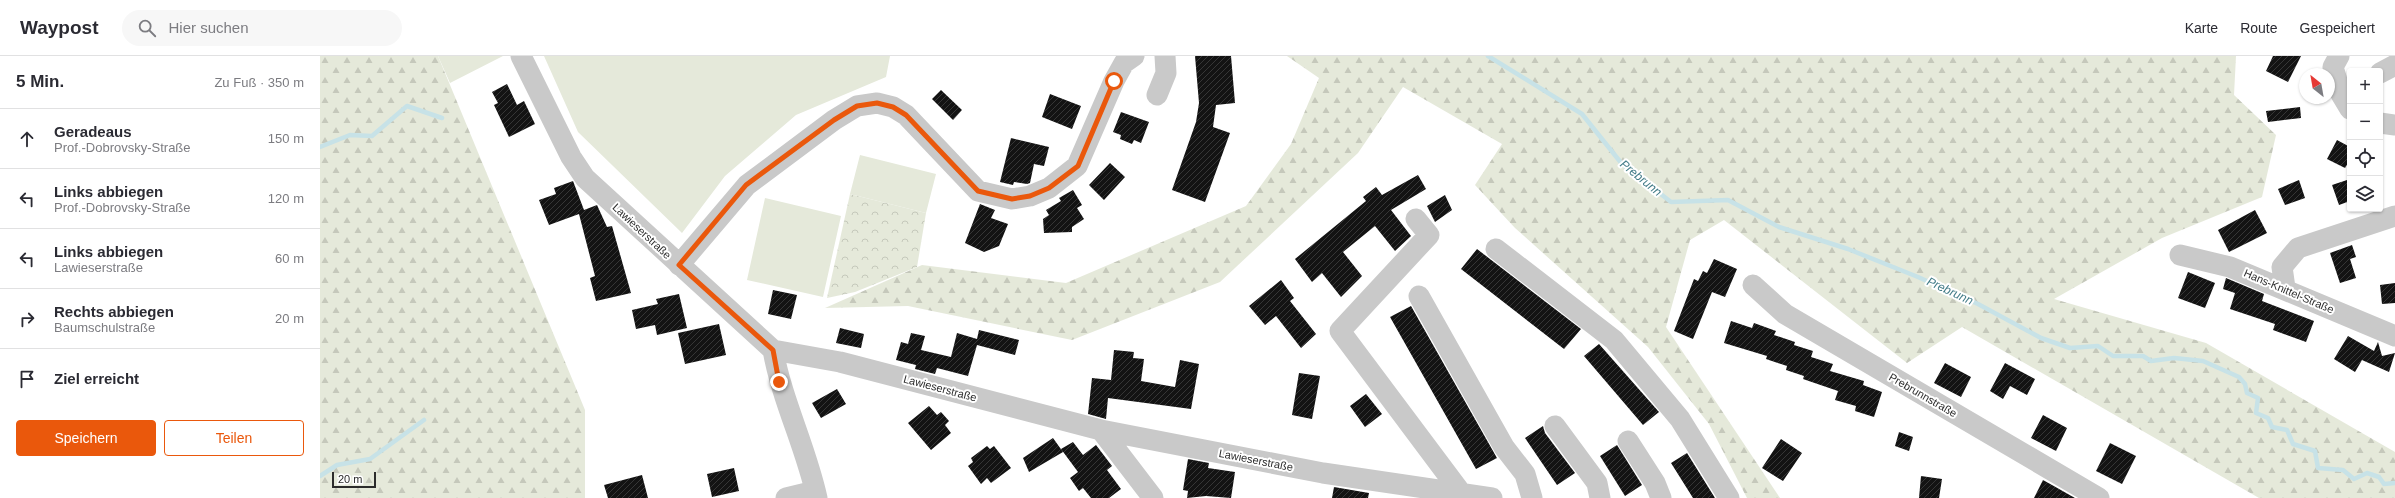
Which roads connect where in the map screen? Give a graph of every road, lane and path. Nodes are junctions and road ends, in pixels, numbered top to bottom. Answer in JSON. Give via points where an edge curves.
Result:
{"nodes":[{"id":1,"x":521,"y":56,"type":"edge"},
{"id":2,"x":1134,"y":56,"type":"edge"},
{"id":3,"x":1165,"y":56,"type":"edge"},
{"id":4,"x":2339,"y":56,"type":"edge"},
{"id":5,"x":2395,"y":65,"type":"edge"},
{"id":6,"x":2383,"y":71,"type":"edge"},
{"id":7,"x":1157,"y":95,"type":"dead end"},
{"id":8,"x":2347,"y":97,"type":"edge"},
{"id":9,"x":2383,"y":124,"type":"edge"},
{"id":10,"x":2395,"y":126,"type":"edge"},
{"id":11,"x":2395,"y":216,"type":"edge"},
{"id":12,"x":1416,"y":219,"type":"dead end"},
{"id":13,"x":1496,"y":249,"type":"dead end"},
{"id":14,"x":2180,"y":255,"type":"dead end"},
{"id":15,"x":679,"y":265,"type":"junction"},
{"id":16,"x":1753,"y":285,"type":"dead end"},
{"id":17,"x":2285,"y":288,"type":"junction"},
{"id":18,"x":1419,"y":296,"type":"dead end"},
{"id":19,"x":2395,"y":336,"type":"edge"},
{"id":20,"x":773,"y":350,"type":"junction"},
{"id":21,"x":1555,"y":426,"type":"dead end"},
{"id":22,"x":1101,"y":430,"type":"junction"},
{"id":23,"x":1628,"y":441,"type":"dead end"},
{"id":24,"x":816,"y":494,"type":"edge"},
{"id":25,"x":1462,"y":494,"type":"junction"},
{"id":26,"x":786,"y":498,"type":"edge"},
{"id":27,"x":1153,"y":498,"type":"edge"},
{"id":28,"x":1492,"y":498,"type":"edge"},
{"id":29,"x":1532,"y":498,"type":"edge"},
{"id":30,"x":1600,"y":498,"type":"edge"},
{"id":31,"x":1661,"y":498,"type":"edge"},
{"id":32,"x":1729,"y":498,"type":"edge"},
{"id":33,"x":2099,"y":498,"type":"edge"}],
"edges":[{"from":1,"to":15,"type":"street","name":"Lawieserstraße","via":[[571,157],[585,178]]},
{"from":2,"to":15,"type":"street","via":[[1124,63],[1114,81],[1078,166],[1049,188],[1030,196],[1012,199],[978,191],[906,115],[893,107],[877,103],[857,106],[746,185]]},
{"from":3,"to":7,"type":"street","via":[[1166,73]]},
{"from":4,"to":8,"type":"street","via":[[2333,67]]},
{"from":5,"to":6,"type":"street"},
{"from":9,"to":10,"type":"street"},
{"from":11,"to":17,"type":"street","via":[[2298,248],[2282,267]]},
{"from":12,"to":25,"type":"street","via":[[1429,235],[1340,330]]},
{"from":13,"to":32,"type":"street","via":[[1614,340],[1680,418]]},
{"from":14,"to":17,"type":"street","name":"Hans-Knittel-Straße","via":[[2230,267]]},
{"from":15,"to":20,"type":"street","name":"Lawieserstraße"},
{"from":16,"to":33,"type":"street","name":"Prebrunnstraße","via":[[1785,314]]},
{"from":17,"to":19,"type":"street","name":"Hans-Knittel-Straße"},
{"from":18,"to":29,"type":"street","via":[[1504,447],[1525,474]]},
{"from":20,"to":22,"type":"street","name":"Lawieserstraße","via":[[840,362]]},
{"from":20,"to":24,"type":"street","via":[[779,382],[810,468]]},
{"from":21,"to":30,"type":"street","via":[[1597,483]]},
{"from":22,"to":25,"type":"street","name":"Lawieserstraße","via":[[1323,473]]},
{"from":22,"to":27,"type":"street"},
{"from":23,"to":31,"type":"street","via":[[1655,483]]},
{"from":24,"to":26,"type":"street"},
{"from":25,"to":28,"type":"street","name":"Lawieserstraße"}]}
